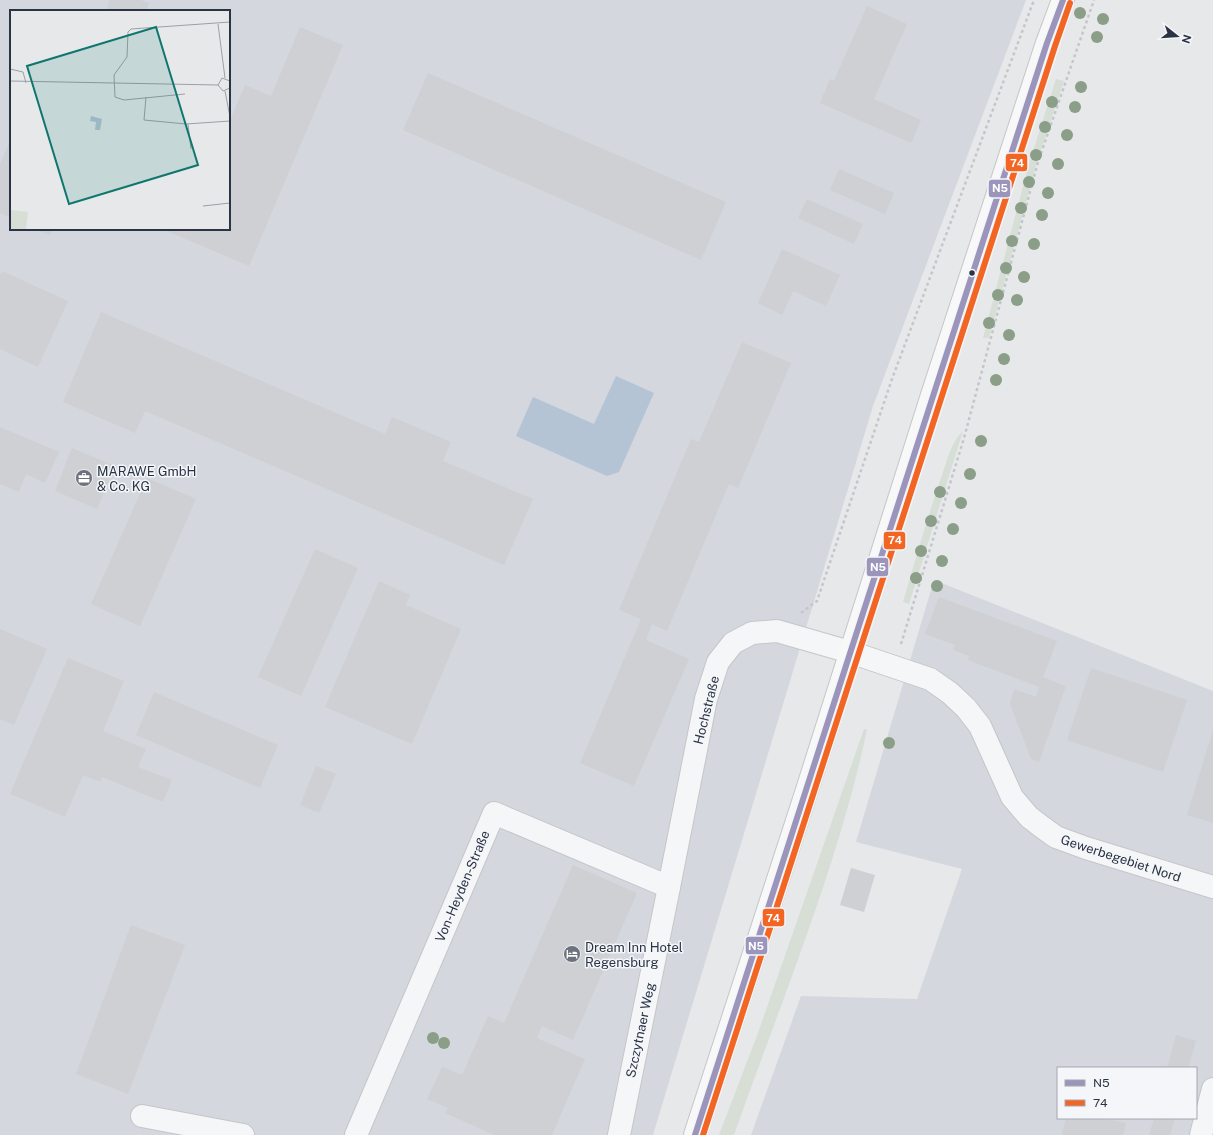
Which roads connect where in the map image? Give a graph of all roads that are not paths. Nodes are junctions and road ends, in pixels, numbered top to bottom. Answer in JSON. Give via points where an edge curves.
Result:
{"nodes":[{"id":1,"x":1063,"y":0,"type":"edge"},
{"id":2,"x":850,"y":652,"type":"junction"},
{"id":3,"x":676,"y":854,"type":"joint"},
{"id":4,"x":670,"y":887,"type":"junction"},
{"id":5,"x":1213,"y":887,"type":"edge"},
{"id":6,"x":1213,"y":1089,"type":"edge"},
{"id":7,"x":142,"y":1116,"type":"dead end"},
{"id":8,"x":243,"y":1135,"type":"edge"},
{"id":9,"x":356,"y":1135,"type":"edge"},
{"id":10,"x":619,"y":1135,"type":"edge"},
{"id":11,"x":695,"y":1135,"type":"edge"},
{"id":12,"x":1201,"y":1135,"type":"edge"}],
"edges":[{"from":1,"to":2,"type":"main road","via":[[936,381]]},
{"from":2,"to":3,"type":"street","name":"Hochstraße","via":[[777,630],[752,633],[733,643],[718,662],[706,699]]},
{"from":2,"to":5,"type":"street","name":"Gewerbegebiet Nord","via":[[930,679],[950,693],[980,726],[1012,797],[1028,817],[1056,837]]},
{"from":2,"to":11,"type":"main road"},
{"from":3,"to":4,"type":"street","name":"Szczytnaer Weg"},
{"from":4,"to":9,"type":"street","name":"Von-Heyden-Straße","via":[[494,813]]},
{"from":4,"to":10,"type":"street","name":"Szczytnaer Weg"},
{"from":6,"to":12,"type":"street"},
{"from":7,"to":8,"type":"street"}]}
